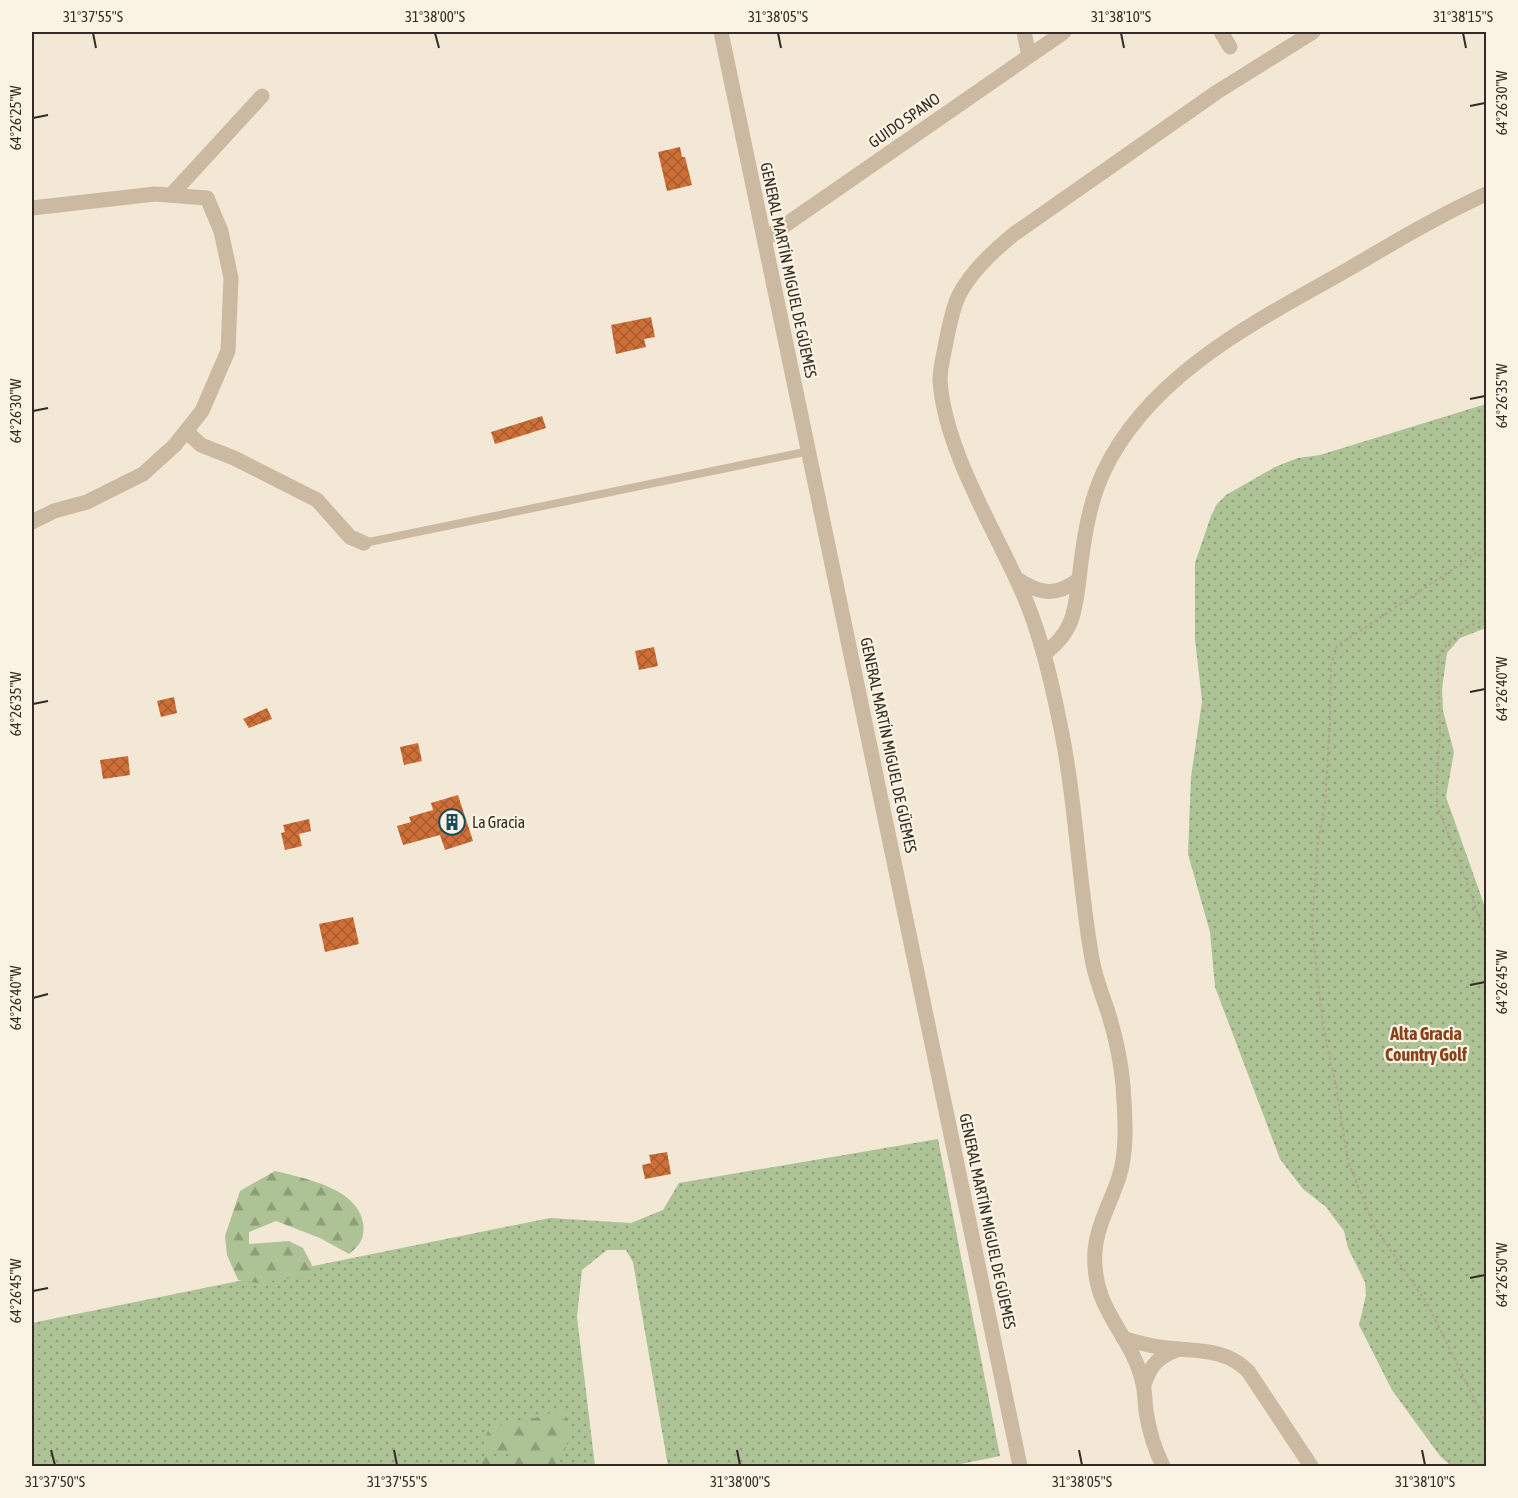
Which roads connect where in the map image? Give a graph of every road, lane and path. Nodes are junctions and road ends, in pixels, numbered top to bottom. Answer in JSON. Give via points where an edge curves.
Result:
{"nodes":[{"id":1,"x":721,"y":32,"type":"edge"},
{"id":2,"x":1024,"y":32,"type":"edge"},
{"id":3,"x":1064,"y":32,"type":"edge"},
{"id":4,"x":1221,"y":32,"type":"edge"},
{"id":5,"x":1313,"y":32,"type":"edge"},
{"id":6,"x":1230,"y":47,"type":"dead end"},
{"id":7,"x":1029,"y":56,"type":"junction"},
{"id":8,"x":262,"y":96,"type":"dead end"},
{"id":9,"x":1486,"y":194,"type":"edge"},
{"id":10,"x":171,"y":195,"type":"junction"},
{"id":11,"x":32,"y":208,"type":"edge"},
{"id":12,"x":765,"y":239,"type":"junction"},
{"id":13,"x":186,"y":431,"type":"junction"},
{"id":14,"x":808,"y":451,"type":"junction"},
{"id":15,"x":32,"y":522,"type":"edge"},
{"id":16,"x":364,"y":543,"type":"joint"},
{"id":17,"x":1486,"y":545,"type":"edge"},
{"id":18,"x":1017,"y":579,"type":"junction"},
{"id":19,"x":1078,"y":580,"type":"junction"},
{"id":20,"x":1486,"y":619,"type":"edge"},
{"id":21,"x":1044,"y":654,"type":"junction"},
{"id":22,"x":1486,"y":938,"type":"edge"},
{"id":23,"x":1123,"y":1338,"type":"junction"},
{"id":24,"x":1179,"y":1349,"type":"junction"},
{"id":25,"x":1144,"y":1385,"type":"junction"},
{"id":26,"x":1486,"y":1423,"type":"edge"},
{"id":27,"x":1020,"y":1467,"type":"edge"},
{"id":28,"x":1163,"y":1467,"type":"edge"},
{"id":29,"x":1311,"y":1467,"type":"edge"}],
"edges":[{"from":1,"to":12,"type":"street","name":"GENERAL MARTÍN MIGUEL DE GÜEMES"},
{"from":2,"to":7,"type":"street"},
{"from":3,"to":7,"type":"street","name":"GUIDO SPANO"},
{"from":4,"to":6,"type":"street"},
{"from":5,"to":18,"type":"street","via":[[1217,93],[1014,234],[994,250],[964,286],[941,368],[942,391],[948,421],[973,488]]},
{"from":7,"to":12,"type":"street","name":"GUIDO SPANO"},
{"from":8,"to":10,"type":"street"},
{"from":9,"to":19,"type":"street","via":[[1261,318],[1172,383],[1134,424],[1102,475],[1085,535]]},
{"from":10,"to":11,"type":"street"},
{"from":10,"to":13,"type":"street","via":[[207,198],[221,231],[231,278],[228,351],[202,411]]},
{"from":12,"to":14,"type":"street","name":"GENERAL MARTÍN MIGUEL DE GÜEMES"},
{"from":13,"to":15,"type":"street","via":[[143,474],[87,502]]},
{"from":13,"to":16,"type":"street","via":[[201,445],[317,500],[350,537]]},
{"from":14,"to":16,"type":"lane"},
{"from":14,"to":27,"type":"street","name":"GENERAL MARTÍN MIGUEL DE GÜEMES"},
{"from":17,"to":26,"type":"path","via":[[1337,646],[1331,665],[1325,805],[1318,841],[1312,927],[1323,1026],[1348,1161],[1374,1226],[1428,1305]]},
{"from":18,"to":19,"type":"street","via":[[1049,592],[1068,588]]},
{"from":18,"to":21,"type":"street"},
{"from":19,"to":21,"type":"street","via":[[1070,624]]},
{"from":20,"to":22,"type":"path","via":[[1460,631],[1440,652],[1437,783],[1437,806]]},
{"from":21,"to":23,"type":"street","via":[[1068,766],[1093,963],[1113,1030],[1123,1083],[1124,1144],[1120,1174],[1095,1248],[1098,1292]]},
{"from":23,"to":24,"type":"street"},
{"from":23,"to":25,"type":"street"},
{"from":24,"to":25,"type":"street","via":[[1154,1363]]},
{"from":24,"to":29,"type":"street","via":[[1213,1352],[1239,1362]]},
{"from":25,"to":28,"type":"street","via":[[1151,1439]]}]}
